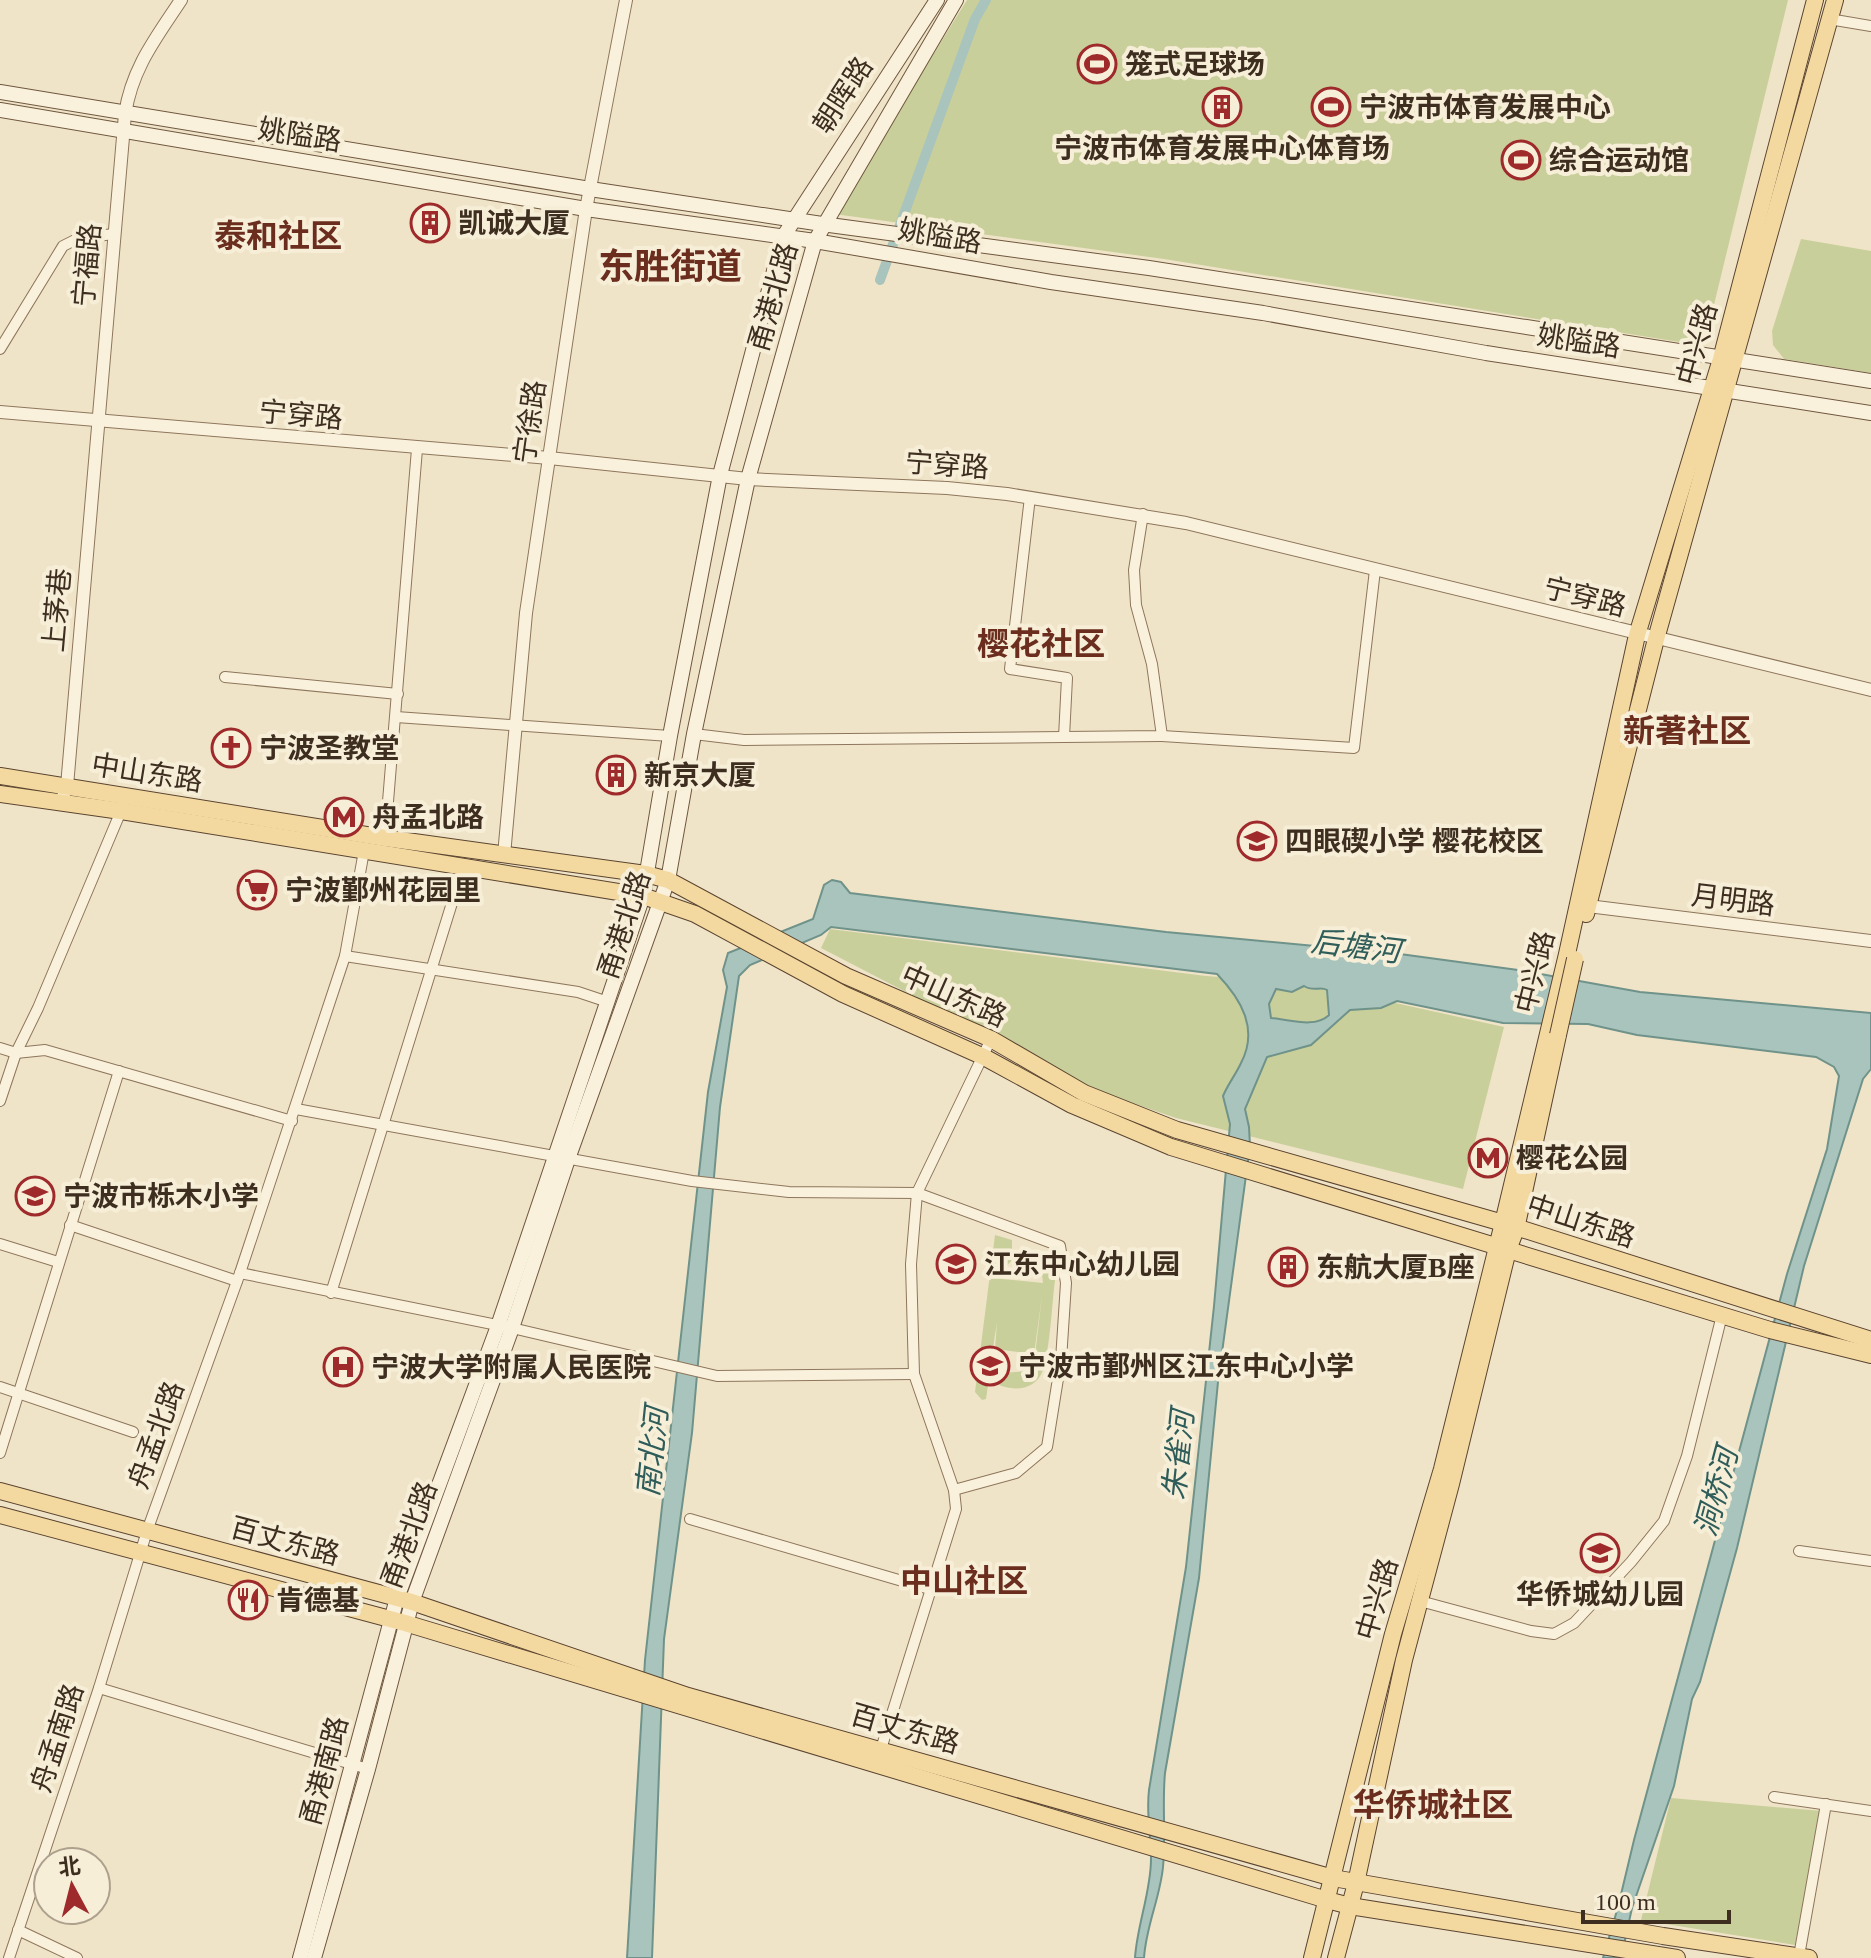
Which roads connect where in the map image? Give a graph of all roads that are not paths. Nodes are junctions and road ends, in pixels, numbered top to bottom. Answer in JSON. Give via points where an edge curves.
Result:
{"nodes":[{"id":1,"x":181,"y":0,"type":"edge"},
{"id":2,"x":626,"y":0,"type":"edge"},
{"id":3,"x":937,"y":0,"type":"edge"},
{"id":4,"x":956,"y":0,"type":"edge"},
{"id":5,"x":1815,"y":0,"type":"edge"},
{"id":6,"x":1835,"y":0,"type":"edge"},
{"id":7,"x":1829,"y":19,"type":"junction"},
{"id":8,"x":1871,"y":26,"type":"edge"},
{"id":9,"x":0,"y":92,"type":"edge"},
{"id":10,"x":0,"y":110,"type":"edge"},
{"id":11,"x":125,"y":114,"type":"junction"},
{"id":12,"x":123,"y":132,"type":"junction"},
{"id":13,"x":590,"y":189,"type":"junction"},
{"id":14,"x":586,"y":209,"type":"junction"},
{"id":15,"x":793,"y":219,"type":"junction"},
{"id":16,"x":822,"y":224,"type":"junction"},
{"id":17,"x":114,"y":234,"type":"junction"},
{"id":18,"x":783,"y":237,"type":"junction"},
{"id":19,"x":815,"y":241,"type":"junction"},
{"id":20,"x":0,"y":349,"type":"edge"},
{"id":21,"x":1728,"y":359,"type":"junction"},
{"id":22,"x":1871,"y":381,"type":"edge"},
{"id":23,"x":1719,"y":388,"type":"junction"},
{"id":24,"x":0,"y":412,"type":"edge"},
{"id":25,"x":1871,"y":413,"type":"edge"},
{"id":26,"x":97,"y":421,"type":"junction"},
{"id":27,"x":417,"y":449,"type":"junction"},
{"id":28,"x":549,"y":458,"type":"junction"},
{"id":29,"x":720,"y":475,"type":"junction"},
{"id":30,"x":748,"y":479,"type":"junction"},
{"id":31,"x":1030,"y":497,"type":"junction"},
{"id":32,"x":1143,"y":514,"type":"junction"},
{"id":33,"x":1375,"y":570,"type":"junction"},
{"id":34,"x":1637,"y":635,"type":"junction"},
{"id":35,"x":1656,"y":639,"type":"junction"},
{"id":36,"x":225,"y":677,"type":"dead end"},
{"id":37,"x":1871,"y":690,"type":"edge"},
{"id":38,"x":398,"y":694,"type":"junction"},
{"id":39,"x":396,"y":717,"type":"junction"},
{"id":40,"x":515,"y":726,"type":"junction"},
{"id":41,"x":694,"y":734,"type":"junction"},
{"id":42,"x":670,"y":736,"type":"junction"},
{"id":43,"x":1162,"y":736,"type":"junction"},
{"id":44,"x":1064,"y":737,"type":"junction"},
{"id":45,"x":0,"y":776,"type":"edge"},
{"id":46,"x":0,"y":794,"type":"edge"},
{"id":47,"x":64,"y":794,"type":"junction"},
{"id":48,"x":121,"y":811,"type":"junction"},
{"id":49,"x":385,"y":838,"type":"junction"},
{"id":50,"x":364,"y":851,"type":"junction"},
{"id":51,"x":504,"y":855,"type":"junction"},
{"id":52,"x":646,"y":874,"type":"junction"},
{"id":53,"x":668,"y":880,"type":"junction"},
{"id":54,"x":456,"y":890,"type":"dead end"},
{"id":55,"x":643,"y":896,"type":"junction"},
{"id":56,"x":662,"y":902,"type":"junction"},
{"id":57,"x":1588,"y":906,"type":"junction"},
{"id":58,"x":1871,"y":941,"type":"edge"},
{"id":59,"x":345,"y":956,"type":"junction"},
{"id":60,"x":1571,"y":956,"type":"junction"},
{"id":61,"x":431,"y":969,"type":"junction"},
{"id":62,"x":608,"y":1002,"type":"junction"},
{"id":63,"x":991,"y":1039,"type":"junction"},
{"id":64,"x":0,"y":1048,"type":"edge"},
{"id":65,"x":16,"y":1053,"type":"junction"},
{"id":66,"x":984,"y":1057,"type":"junction"},
{"id":67,"x":119,"y":1071,"type":"junction"},
{"id":68,"x":0,"y":1101,"type":"edge"},
{"id":69,"x":296,"y":1109,"type":"junction"},
{"id":70,"x":292,"y":1121,"type":"junction"},
{"id":71,"x":383,"y":1126,"type":"junction"},
{"id":72,"x":562,"y":1158,"type":"junction"},
{"id":73,"x":917,"y":1193,"type":"junction"},
{"id":74,"x":70,"y":1225,"type":"junction"},
{"id":75,"x":1510,"y":1226,"type":"junction"},
{"id":76,"x":0,"y":1244,"type":"edge"},
{"id":77,"x":1502,"y":1248,"type":"junction"},
{"id":78,"x":58,"y":1262,"type":"junction"},
{"id":79,"x":239,"y":1277,"type":"junction"},
{"id":80,"x":331,"y":1293,"type":"junction"},
{"id":81,"x":1722,"y":1315,"type":"junction"},
{"id":82,"x":505,"y":1327,"type":"junction"},
{"id":83,"x":1871,"y":1340,"type":"edge"},
{"id":84,"x":1871,"y":1355,"type":"edge"},
{"id":85,"x":914,"y":1374,"type":"junction"},
{"id":86,"x":0,"y":1387,"type":"edge"},
{"id":87,"x":18,"y":1393,"type":"junction"},
{"id":88,"x":133,"y":1432,"type":"dead end"},
{"id":89,"x":0,"y":1453,"type":"edge"},
{"id":90,"x":954,"y":1490,"type":"junction"},
{"id":91,"x":0,"y":1491,"type":"edge"},
{"id":92,"x":0,"y":1515,"type":"edge"},
{"id":93,"x":690,"y":1519,"type":"dead end"},
{"id":94,"x":147,"y":1531,"type":"junction"},
{"id":95,"x":1799,"y":1551,"type":"dead end"},
{"id":96,"x":140,"y":1553,"type":"junction"},
{"id":97,"x":1871,"y":1561,"type":"edge"},
{"id":98,"x":933,"y":1590,"type":"junction"},
{"id":99,"x":405,"y":1600,"type":"junction"},
{"id":100,"x":1420,"y":1601,"type":"junction"},
{"id":101,"x":398,"y":1622,"type":"junction"},
{"id":102,"x":99,"y":1688,"type":"junction"},
{"id":103,"x":681,"y":1700,"type":"junction"},
{"id":104,"x":881,"y":1749,"type":"junction"},
{"id":105,"x":353,"y":1764,"type":"junction"},
{"id":106,"x":368,"y":1769,"type":"junction"},
{"id":107,"x":1774,"y":1797,"type":"dead end"},
{"id":108,"x":1826,"y":1804,"type":"junction"},
{"id":109,"x":1871,"y":1811,"type":"edge"},
{"id":110,"x":1333,"y":1878,"type":"junction"},
{"id":111,"x":1356,"y":1883,"type":"junction"},
{"id":112,"x":1327,"y":1900,"type":"junction"},
{"id":113,"x":1350,"y":1906,"type":"junction"},
{"id":114,"x":18,"y":1930,"type":"junction"},
{"id":115,"x":1804,"y":1957,"type":"edge"},
{"id":116,"x":9,"y":1958,"type":"edge"},
{"id":117,"x":77,"y":1958,"type":"edge"},
{"id":118,"x":300,"y":1958,"type":"edge"},
{"id":119,"x":314,"y":1958,"type":"edge"},
{"id":120,"x":1312,"y":1958,"type":"edge"},
{"id":121,"x":1336,"y":1958,"type":"edge"},
{"id":122,"x":1677,"y":1958,"type":"edge"}],
"edges":[{"from":1,"to":11,"type":"street","name":"宁福路","via":[[138,68]]},
{"from":2,"to":13,"type":"street","name":"宁徐路"},
{"from":3,"to":15,"type":"main road","name":"朝晖路"},
{"from":4,"to":16,"type":"main road","name":"朝晖路"},
{"from":5,"to":21,"type":"main road","name":"中兴路"},
{"from":6,"to":7,"type":"main road","name":"中兴路"},
{"from":7,"to":8,"type":"street"},
{"from":7,"to":21,"type":"main road","name":"中兴路"},
{"from":9,"to":11,"type":"main road","name":"姚隘路"},
{"from":10,"to":12,"type":"main road","name":"姚隘路"},
{"from":11,"to":12,"type":"street","name":"宁福路"},
{"from":11,"to":13,"type":"main road","name":"姚隘路"},
{"from":12,"to":14,"type":"main road","name":"姚隘路"},
{"from":12,"to":17,"type":"street","name":"宁福路"},
{"from":13,"to":14,"type":"street","name":"宁徐路"},
{"from":13,"to":15,"type":"main road","name":"姚隘路"},
{"from":14,"to":18,"type":"main road","name":"姚隘路"},
{"from":14,"to":28,"type":"street","name":"宁徐路"},
{"from":15,"to":16,"type":"main road","name":"姚隘路"},
{"from":15,"to":18,"type":"main road","name":"甬港北路"},
{"from":16,"to":19,"type":"main road","name":"甬港北路"},
{"from":16,"to":21,"type":"main road","name":"姚隘路","via":[[1149,268]]},
{"from":17,"to":20,"type":"street","via":[[89,235],[63,246]]},
{"from":17,"to":26,"type":"street","name":"宁福路"},
{"from":18,"to":19,"type":"main road","name":"姚隘路"},
{"from":18,"to":29,"type":"main road","name":"甬港北路"},
{"from":19,"to":23,"type":"main road","name":"姚隘路"},
{"from":19,"to":30,"type":"main road","name":"甬港北路"},
{"from":21,"to":22,"type":"main road","name":"姚隘路"},
{"from":21,"to":23,"type":"main road","name":"中兴路"},
{"from":23,"to":25,"type":"main road","name":"姚隘路"},
{"from":23,"to":34,"type":"main road","name":"中兴路"},
{"from":23,"to":35,"type":"main road","name":"中兴路"},
{"from":24,"to":26,"type":"street","name":"宁穿路"},
{"from":26,"to":27,"type":"street","name":"宁穿路"},
{"from":26,"to":47,"type":"street","name":"上茅巷"},
{"from":27,"to":28,"type":"street","name":"宁穿路"},
{"from":27,"to":38,"type":"street"},
{"from":28,"to":29,"type":"street","name":"宁穿路"},
{"from":28,"to":40,"type":"street","name":"宁徐路"},
{"from":29,"to":30,"type":"street","name":"宁穿路"},
{"from":29,"to":42,"type":"main road","name":"甬港北路"},
{"from":30,"to":31,"type":"street","name":"宁穿路"},
{"from":30,"to":41,"type":"main road","name":"甬港北路"},
{"from":31,"to":32,"type":"street","name":"宁穿路"},
{"from":31,"to":44,"type":"street","via":[[1010,669],[1067,678]]},
{"from":32,"to":33,"type":"street","name":"宁穿路"},
{"from":32,"to":43,"type":"street","via":[[1134,570],[1136,605],[1152,664]]},
{"from":33,"to":34,"type":"street","name":"宁穿路"},
{"from":33,"to":43,"type":"street","via":[[1354,748]]},
{"from":34,"to":35,"type":"street","name":"宁穿路"},
{"from":34,"to":60,"type":"main road","name":"中兴路"},
{"from":35,"to":37,"type":"street","name":"宁穿路"},
{"from":35,"to":57,"type":"main road","name":"中兴路"},
{"from":36,"to":38,"type":"street"},
{"from":38,"to":39,"type":"street"},
{"from":39,"to":40,"type":"street"},
{"from":39,"to":49,"type":"street"},
{"from":40,"to":42,"type":"street"},
{"from":40,"to":51,"type":"street","name":"宁徐路"},
{"from":41,"to":44,"type":"street","via":[[744,740]]},
{"from":41,"to":53,"type":"main road","name":"甬港北路"},
{"from":42,"to":52,"type":"main road","name":"甬港北路"},
{"from":43,"to":44,"type":"street"},
{"from":45,"to":47,"type":"main road","name":"中山东路"},
{"from":46,"to":47,"type":"main road","name":"中山东路"},
{"from":47,"to":48,"type":"main road","name":"中山东路"},
{"from":47,"to":49,"type":"main road","name":"中山东路"},
{"from":48,"to":50,"type":"main road","name":"中山东路"},
{"from":48,"to":65,"type":"street"},
{"from":49,"to":51,"type":"main road","name":"中山东路"},
{"from":50,"to":55,"type":"main road","name":"中山东路"},
{"from":50,"to":59,"type":"street","name":"舟孟北路"},
{"from":51,"to":52,"type":"main road","name":"中山东路"},
{"from":52,"to":53,"type":"main road","name":"中山东路"},
{"from":52,"to":55,"type":"main road","name":"甬港北路"},
{"from":53,"to":56,"type":"main road","name":"甬港北路"},
{"from":53,"to":63,"type":"main road","name":"中山东路","via":[[846,976]]},
{"from":54,"to":61,"type":"street"},
{"from":55,"to":56,"type":"main road","name":"中山东路"},
{"from":55,"to":62,"type":"main road","name":"甬港北路"},
{"from":56,"to":66,"type":"main road","name":"中山东路","via":[[695,914],[843,994]]},
{"from":56,"to":72,"type":"main road","name":"甬港北路"},
{"from":57,"to":58,"type":"street","name":"月明路"},
{"from":57,"to":60,"type":"main road","name":"中兴路"},
{"from":59,"to":61,"type":"street"},
{"from":59,"to":69,"type":"street","name":"舟孟北路"},
{"from":60,"to":75,"type":"main road","name":"中兴路","bridge":true},
{"from":61,"to":62,"type":"street","via":[[578,992]]},
{"from":61,"to":71,"type":"street"},
{"from":62,"to":72,"type":"main road","name":"甬港北路"},
{"from":63,"to":66,"type":"street"},
{"from":63,"to":75,"type":"main road","name":"中山东路","via":[[1084,1093],[1177,1130]]},
{"from":64,"to":65,"type":"street"},
{"from":65,"to":67,"type":"street","via":[[45,1050]]},
{"from":65,"to":68,"type":"street"},
{"from":66,"to":73,"type":"street"},
{"from":66,"to":77,"type":"main road","name":"中山东路","via":[[1072,1105],[1171,1147]]},
{"from":67,"to":70,"type":"street"},
{"from":67,"to":74,"type":"street"},
{"from":69,"to":70,"type":"street","name":"舟孟北路"},
{"from":69,"to":71,"type":"street"},
{"from":70,"to":79,"type":"street","name":"舟孟北路"},
{"from":71,"to":72,"type":"street"},
{"from":71,"to":80,"type":"street"},
{"from":72,"to":73,"type":"street","via":[[789,1192]]},
{"from":72,"to":82,"type":"main road","name":"甬港北路"},
{"from":73,"to":85,"type":"street","via":[[911,1264]]},
{"from":73,"to":90,"type":"street","via":[[1060,1246],[1066,1283],[1047,1447],[1016,1473]]},
{"from":74,"to":78,"type":"street"},
{"from":74,"to":79,"type":"street"},
{"from":75,"to":77,"type":"main road","name":"中兴路"},
{"from":75,"to":83,"type":"main road","name":"中山东路"},
{"from":76,"to":78,"type":"street"},
{"from":77,"to":81,"type":"main road","name":"中山东路"},
{"from":77,"to":100,"type":"main road","name":"中兴路"},
{"from":77,"to":110,"type":"main road","name":"中兴路","via":[[1393,1634]]},
{"from":78,"to":87,"type":"street"},
{"from":79,"to":80,"type":"street"},
{"from":79,"to":94,"type":"street","name":"舟孟北路"},
{"from":80,"to":82,"type":"street"},
{"from":81,"to":84,"type":"main road","name":"中山东路"},
{"from":81,"to":100,"type":"street","via":[[1687,1456],[1664,1521],[1574,1623],[1554,1634]]},
{"from":82,"to":85,"type":"street","via":[[717,1376]]},
{"from":82,"to":99,"type":"main road","name":"甬港北路"},
{"from":85,"to":90,"type":"street"},
{"from":86,"to":87,"type":"street"},
{"from":87,"to":88,"type":"street"},
{"from":87,"to":89,"type":"street"},
{"from":90,"to":98,"type":"street","via":[[956,1509]]},
{"from":91,"to":94,"type":"main road","name":"百丈东路"},
{"from":92,"to":96,"type":"main road","name":"百丈东路"},
{"from":93,"to":98,"type":"street"},
{"from":94,"to":96,"type":"street","name":"舟孟南路"},
{"from":94,"to":99,"type":"main road","name":"百丈东路"},
{"from":95,"to":97,"type":"street"},
{"from":96,"to":101,"type":"main road","name":"百丈东路"},
{"from":96,"to":102,"type":"street","name":"舟孟南路"},
{"from":98,"to":104,"type":"street"},
{"from":99,"to":101,"type":"main road","name":"甬港南路"},
{"from":99,"to":103,"type":"main road","name":"百丈东路","via":[[623,1674]]},
{"from":100,"to":111,"type":"main road","name":"中兴路"},
{"from":101,"to":103,"type":"main road","name":"百丈东路","via":[[633,1691]]},
{"from":101,"to":105,"type":"main road","name":"甬港南路"},
{"from":101,"to":106,"type":"main road","name":"甬港南路"},
{"from":102,"to":105,"type":"street"},
{"from":102,"to":114,"type":"street","name":"舟孟南路"},
{"from":103,"to":104,"type":"main road","name":"百丈东路"},
{"from":103,"to":112,"type":"main road","name":"百丈东路"},
{"from":104,"to":110,"type":"main road","name":"百丈东路"},
{"from":105,"to":106,"type":"street"},
{"from":105,"to":118,"type":"main road","name":"甬港南路"},
{"from":106,"to":119,"type":"main road","name":"甬港南路"},
{"from":107,"to":108,"type":"street"},
{"from":108,"to":109,"type":"street"},
{"from":108,"to":115,"type":"street"},
{"from":110,"to":111,"type":"main road","name":"百丈东路"},
{"from":110,"to":112,"type":"main road","name":"中兴路"},
{"from":111,"to":113,"type":"main road","name":"中兴路"},
{"from":111,"to":115,"type":"main road","name":"百丈东路"},
{"from":112,"to":113,"type":"main road","name":"百丈东路"},
{"from":112,"to":120,"type":"main road","name":"中兴路"},
{"from":113,"to":121,"type":"main road","name":"中兴路"},
{"from":113,"to":122,"type":"main road","name":"百丈东路"},
{"from":114,"to":116,"type":"street","name":"舟孟南路"},
{"from":114,"to":117,"type":"street"}]}
